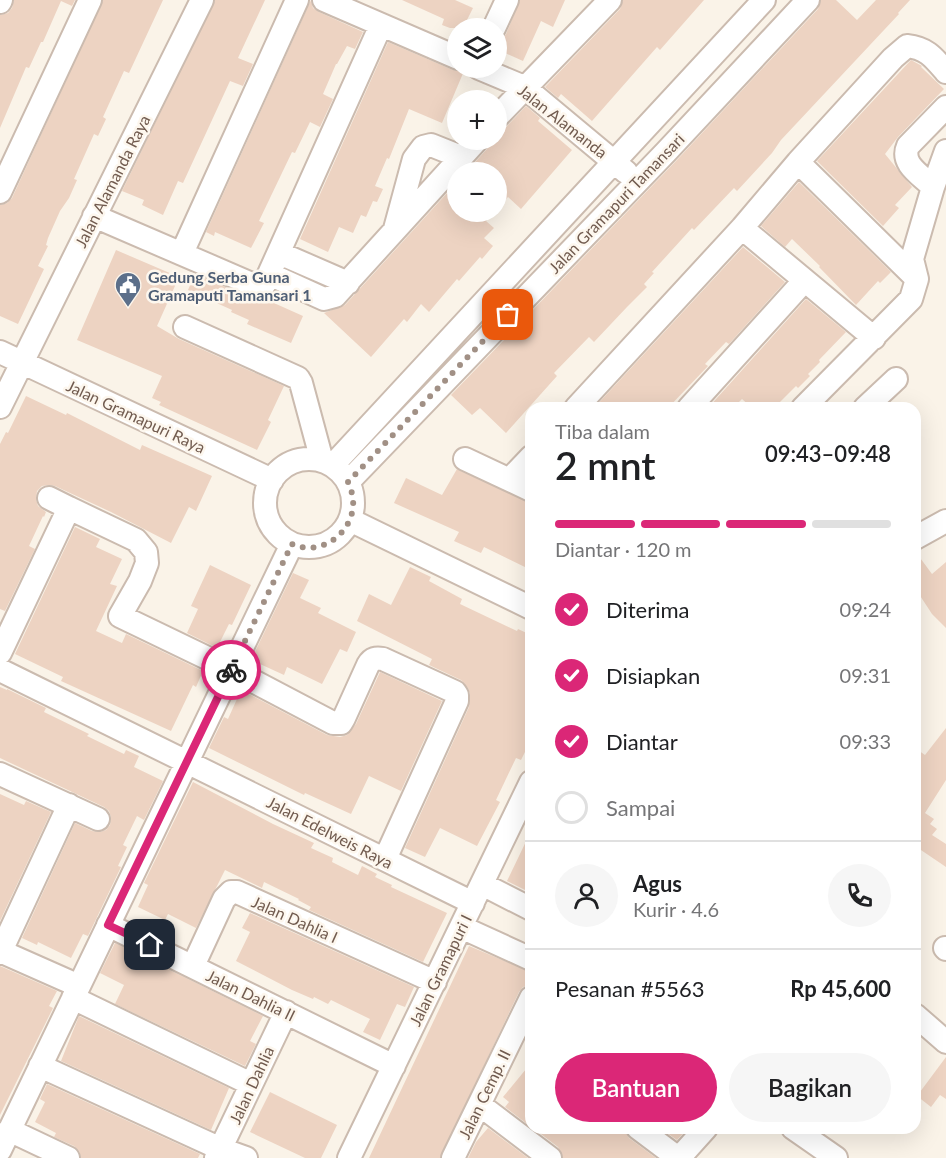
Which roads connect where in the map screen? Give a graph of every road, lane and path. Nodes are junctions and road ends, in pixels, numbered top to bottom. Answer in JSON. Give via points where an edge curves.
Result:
{"nodes":[{"id":1,"x":90,"y":0,"type":"edge"},
{"id":2,"x":202,"y":0,"type":"edge"},
{"id":3,"x":297,"y":0,"type":"edge"},
{"id":4,"x":324,"y":0,"type":"edge"},
{"id":5,"x":507,"y":0,"type":"edge"},
{"id":6,"x":597,"y":0,"type":"edge"},
{"id":7,"x":610,"y":0,"type":"edge"},
{"id":8,"x":764,"y":0,"type":"edge"},
{"id":9,"x":808,"y":0,"type":"edge"},
{"id":10,"x":499,"y":18,"type":"edge"},
{"id":11,"x":586,"y":24,"type":"junction"},
{"id":12,"x":381,"y":25,"type":"junction"},
{"id":13,"x":447,"y":53,"type":"edge"},
{"id":14,"x":946,"y":72,"type":"edge"},
{"id":15,"x":503,"y":78,"type":"edge"},
{"id":16,"x":524,"y":87,"type":"junction"},
{"id":17,"x":507,"y":106,"type":"edge"},
{"id":18,"x":946,"y":107,"type":"edge"},
{"id":19,"x":468,"y":150,"type":"edge"},
{"id":20,"x":946,"y":151,"type":"edge"},
{"id":21,"x":461,"y":157,"type":"junction"},
{"id":22,"x":614,"y":162,"type":"junction"},
{"id":23,"x":798,"y":162,"type":"junction"},
{"id":24,"x":636,"y":181,"type":"junction"},
{"id":25,"x":933,"y":187,"type":"junction"},
{"id":26,"x":0,"y":192,"type":"edge"},
{"id":27,"x":94,"y":216,"type":"junction"},
{"id":28,"x":742,"y":228,"type":"junction"},
{"id":29,"x":395,"y":230,"type":"junction"},
{"id":30,"x":182,"y":253,"type":"junction"},
{"id":31,"x":279,"y":253,"type":"junction"},
{"id":32,"x":269,"y":274,"type":"junction"},
{"id":33,"x":917,"y":279,"type":"junction"},
{"id":34,"x":804,"y":281,"type":"junction"},
{"id":35,"x":348,"y":283,"type":"junction"},
{"id":36,"x":185,"y":327,"type":"dead end"},
{"id":37,"x":874,"y":338,"type":"junction"},
{"id":38,"x":0,"y":352,"type":"edge"},
{"id":39,"x":21,"y":362,"type":"junction"},
{"id":40,"x":896,"y":379,"type":"dead end"},
{"id":41,"x":582,"y":402,"type":"edge"},
{"id":42,"x":694,"y":402,"type":"edge"},
{"id":43,"x":809,"y":402,"type":"edge"},
{"id":44,"x":871,"y":402,"type":"edge"},
{"id":45,"x":0,"y":407,"type":"edge"},
{"id":46,"x":465,"y":459,"type":"dead end"},
{"id":47,"x":327,"y":463,"type":"junction"},
{"id":48,"x":525,"y":463,"type":"edge"},
{"id":49,"x":510,"y":479,"type":"junction"},
{"id":50,"x":272,"y":480,"type":"junction"},
{"id":51,"x":348,"y":482,"type":"junction"},
{"id":52,"x":525,"y":487,"type":"edge"},
{"id":53,"x":350,"y":520,"type":"junction"},
{"id":54,"x":946,"y":521,"type":"edge"},
{"id":55,"x":921,"y":535,"type":"edge"},
{"id":56,"x":292,"y":544,"type":"junction"},
{"id":57,"x":525,"y":605,"type":"edge"},
{"id":58,"x":0,"y":653,"type":"edge"},
{"id":59,"x":0,"y":670,"type":"edge"},
{"id":60,"x":231,"y":670,"type":"junction"},
{"id":61,"x":188,"y":761,"type":"junction"},
{"id":62,"x":1,"y":777,"type":"edge"},
{"id":63,"x":525,"y":794,"type":"edge"},
{"id":64,"x":69,"y":805,"type":"junction"},
{"id":65,"x":98,"y":819,"type":"dead end"},
{"id":66,"x":385,"y":859,"type":"junction"},
{"id":67,"x":477,"y":894,"type":"junction"},
{"id":68,"x":525,"y":907,"type":"edge"},
{"id":69,"x":108,"y":925,"type":"junction"},
{"id":70,"x":461,"y":927,"type":"junction"},
{"id":71,"x":0,"y":952,"type":"edge"},
{"id":72,"x":525,"y":956,"type":"edge"},
{"id":73,"x":193,"y":966,"type":"junction"},
{"id":74,"x":435,"y":981,"type":"junction"},
{"id":75,"x":76,"y":992,"type":"junction"},
{"id":76,"x":286,"y":1012,"type":"junction"},
{"id":77,"x":921,"y":1021,"type":"edge"},
{"id":78,"x":522,"y":1040,"type":"edge"},
{"id":79,"x":946,"y":1042,"type":"edge"},
{"id":80,"x":40,"y":1066,"type":"junction"},
{"id":81,"x":394,"y":1066,"type":"junction"},
{"id":82,"x":251,"y":1084,"type":"junction"},
{"id":83,"x":480,"y":1105,"type":"junction"},
{"id":84,"x":646,"y":1134,"type":"edge"},
{"id":85,"x":700,"y":1134,"type":"edge"},
{"id":86,"x":719,"y":1134,"type":"edge"},
{"id":87,"x":802,"y":1134,"type":"edge"},
{"id":88,"x":5,"y":1140,"type":"edge"},
{"id":89,"x":218,"y":1154,"type":"edge"},
{"id":90,"x":68,"y":1158,"type":"edge"},
{"id":91,"x":246,"y":1158,"type":"edge"},
{"id":92,"x":349,"y":1158,"type":"edge"},
{"id":93,"x":453,"y":1158,"type":"edge"},
{"id":94,"x":550,"y":1158,"type":"edge"},
{"id":95,"x":678,"y":1158,"type":"edge"},
{"id":96,"x":699,"y":1158,"type":"edge"},
{"id":97,"x":836,"y":1158,"type":"edge"}],
"edges":[{"from":1,"to":26,"type":"street"},
{"from":2,"to":27,"type":"street","name":"Jalan Alamanda Raya"},
{"from":3,"to":30,"type":"street"},
{"from":4,"to":12,"type":"street"},
{"from":5,"to":10,"type":"street"},
{"from":6,"to":11,"type":"street"},
{"from":7,"to":11,"type":"street"},
{"from":8,"to":22,"type":"street","name":"Jalan Gramapuri Tamansari"},
{"from":9,"to":24,"type":"street","name":"Jalan Gramapuri Tamansari"},
{"from":11,"to":16,"type":"street"},
{"from":12,"to":13,"type":"street"},
{"from":12,"to":31,"type":"street"},
{"from":14,"to":23,"type":"street","via":[[930,53],[907,46]]},
{"from":15,"to":16,"type":"street","name":"Jalan Alamanda"},
{"from":16,"to":17,"type":"street"},
{"from":16,"to":22,"type":"street","name":"Jalan Alamanda"},
{"from":18,"to":25,"type":"street","via":[[905,154],[906,161]]},
{"from":19,"to":21,"type":"street"},
{"from":20,"to":25,"type":"street"},
{"from":21,"to":29,"type":"street"},
{"from":21,"to":29,"type":"street","via":[[431,145],[423,147],[414,159]]},
{"from":22,"to":24,"type":"street","name":"Jalan Alamanda"},
{"from":22,"to":47,"type":"street","name":"Jalan Gramapuri Tamansari"},
{"from":23,"to":28,"type":"street"},
{"from":23,"to":33,"type":"street"},
{"from":24,"to":51,"type":"street","name":"Jalan Gramapuri Tamansari"},
{"from":25,"to":33,"type":"street","via":[[912,259]]},
{"from":27,"to":30,"type":"street"},
{"from":27,"to":39,"type":"street","name":"Jalan Alamanda Raya"},
{"from":28,"to":34,"type":"street"},
{"from":28,"to":41,"type":"street"},
{"from":29,"to":35,"type":"street"},
{"from":30,"to":32,"type":"street","via":[[260,287]]},
{"from":31,"to":32,"type":"street"},
{"from":31,"to":35,"type":"street"},
{"from":32,"to":35,"type":"street","via":[[324,299],[335,296]]},
{"from":33,"to":37,"type":"street","via":[[911,299]]},
{"from":34,"to":37,"type":"street"},
{"from":34,"to":42,"type":"street"},
{"from":36,"to":47,"type":"street","via":[[298,378]]},
{"from":37,"to":43,"type":"street"},
{"from":38,"to":39,"type":"street","name":"Jalan Gramapuri Raya"},
{"from":39,"to":45,"type":"street","name":"Jalan Alamanda Raya"},
{"from":39,"to":50,"type":"street","name":"Jalan Gramapuri Raya"},
{"from":40,"to":44,"type":"street"},
{"from":46,"to":49,"type":"street"},
{"from":47,"to":50,"type":"street","via":[[311,459],[289,464]]},
{"from":47,"to":51,"type":"street"},
{"from":48,"to":49,"type":"street"},
{"from":49,"to":52,"type":"street"},
{"from":50,"to":56,"type":"street","via":[[267,490],[266,513],[277,533]]},
{"from":51,"to":53,"type":"street","via":[[353,504]]},
{"from":53,"to":56,"type":"street","via":[[330,542],[308,548]]},
{"from":53,"to":57,"type":"street"},
{"from":54,"to":55,"type":"street"},
{"from":56,"to":60,"type":"street"},
{"from":58,"to":60,"type":"street","via":[[59,503],[136,540],[146,552],[147,563],[140,581],[116,626]]},
{"from":59,"to":61,"type":"street","name":"Jalan Edelweis Raya"},
{"from":60,"to":61,"type":"street"},
{"from":60,"to":66,"type":"street","via":[[336,724],[341,723],[368,665],[376,658],[458,695]]},
{"from":61,"to":66,"type":"street","name":"Jalan Edelweis Raya"},
{"from":61,"to":69,"type":"street"},
{"from":62,"to":64,"type":"street"},
{"from":63,"to":67,"type":"street","name":"Jalan Gramapuri I"},
{"from":64,"to":65,"type":"street"},
{"from":64,"to":71,"type":"street"},
{"from":66,"to":67,"type":"street","name":"Jalan Edelweis Raya"},
{"from":67,"to":68,"type":"street","name":"Jalan Edelweis Raya"},
{"from":67,"to":70,"type":"street","name":"Jalan Gramapuri I"},
{"from":69,"to":73,"type":"street","name":"Jalan Dahlia II"},
{"from":69,"to":75,"type":"street"},
{"from":70,"to":72,"type":"street"},
{"from":70,"to":74,"type":"street","name":"Jalan Gramapuri I"},
{"from":71,"to":75,"type":"street"},
{"from":73,"to":74,"type":"street","name":"Jalan Dahlia I","via":[[224,899],[237,892]]},
{"from":73,"to":76,"type":"street","name":"Jalan Dahlia II"},
{"from":74,"to":81,"type":"street","name":"Jalan Gramapuri I"},
{"from":75,"to":80,"type":"street"},
{"from":75,"to":82,"type":"street"},
{"from":76,"to":81,"type":"street","name":"Jalan Dahlia II"},
{"from":76,"to":82,"type":"street","name":"Jalan Dahlia"},
{"from":77,"to":79,"type":"street"},
{"from":78,"to":83,"type":"street","name":"Jalan Cemp. II"},
{"from":80,"to":88,"type":"street"},
{"from":80,"to":89,"type":"street"},
{"from":81,"to":92,"type":"street","name":"Jalan Gramapuri I"},
{"from":82,"to":89,"type":"street","name":"Jalan Dahlia"},
{"from":83,"to":93,"type":"street","name":"Jalan Cemp. II"},
{"from":83,"to":94,"type":"street"},
{"from":84,"to":95,"type":"street"},
{"from":85,"to":95,"type":"street"},
{"from":86,"to":96,"type":"street"},
{"from":87,"to":97,"type":"street"},
{"from":88,"to":90,"type":"street"},
{"from":89,"to":91,"type":"street"}]}
